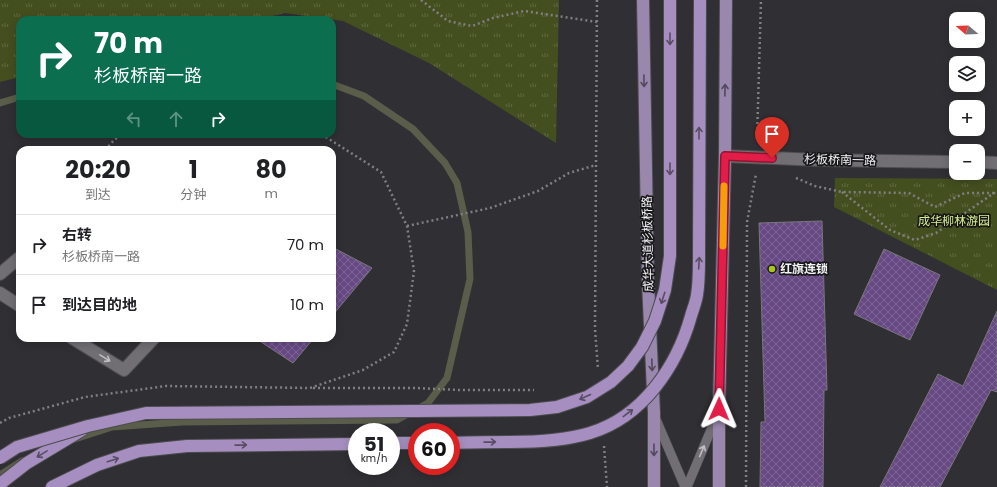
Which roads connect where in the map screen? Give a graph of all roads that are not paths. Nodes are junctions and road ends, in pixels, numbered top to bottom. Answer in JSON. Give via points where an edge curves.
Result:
{"nodes":[{"id":1,"x":643,"y":0,"type":"edge"},
{"id":2,"x":670,"y":0,"type":"edge"},
{"id":3,"x":700,"y":0,"type":"edge"},
{"id":4,"x":726,"y":0,"type":"edge"},
{"id":5,"x":725,"y":156,"type":"junction"},
{"id":6,"x":949,"y":162,"type":"edge"},
{"id":7,"x":985,"y":162,"type":"edge"},
{"id":8,"x":997,"y":163,"type":"edge"},
{"id":9,"x":16,"y":260,"type":"edge"},
{"id":10,"x":0,"y":274,"type":"edge"},
{"id":11,"x":0,"y":293,"type":"edge"},
{"id":12,"x":16,"y":303,"type":"edge"},
{"id":13,"x":78,"y":342,"type":"edge"},
{"id":14,"x":150,"y":342,"type":"edge"},
{"id":15,"x":719,"y":409,"type":"junction"},
{"id":16,"x":654,"y":413,"type":"junction"},
{"id":17,"x":88,"y":426,"type":"junction"},
{"id":18,"x":460,"y":443,"type":"edge"},
{"id":19,"x":348,"y":444,"type":"edge"},
{"id":20,"x":0,"y":458,"type":"edge"},
{"id":21,"x":97,"y":465,"type":"junction"},
{"id":22,"x":0,"y":484,"type":"edge"},
{"id":23,"x":52,"y":487,"type":"edge"},
{"id":24,"x":70,"y":487,"type":"edge"},
{"id":25,"x":654,"y":487,"type":"edge"},
{"id":26,"x":686,"y":487,"type":"edge"},
{"id":27,"x":719,"y":487,"type":"edge"}],
"edges":[{"from":1,"to":16,"type":"main road","name":"成华大道杉板桥路","one_way":true,"via":[[648,282]]},
{"from":2,"to":17,"type":"highway","one_way":true,"bridge":true,"via":[[670,256],[665,290],[655,321],[642,347],[628,366],[611,382],[587,397],[557,407],[530,410],[146,413]]},
{"from":18,"to":3,"type":"highway","one_way":true,"bridge":true,"via":[[560,440],[590,433],[624,416],[641,403],[655,388],[672,361],[687,331],[697,296]]},
{"from":5,"to":4,"type":"main road","one_way":true},
{"from":5,"to":6,"type":"street","name":"杉板桥南一路"},
{"from":5,"to":15,"type":"main road"},
{"from":7,"to":8,"type":"street"},
{"from":9,"to":10,"type":"street"},
{"from":11,"to":12,"type":"street"},
{"from":13,"to":14,"type":"street","one_way":true,"via":[[124,370]]},
{"from":26,"to":15,"type":"lane","one_way":true},
{"from":15,"to":27,"type":"main road"},
{"from":16,"to":25,"type":"main road","name":"成华大道杉板桥路","one_way":true},
{"from":16,"to":26,"type":"lane"},
{"from":17,"to":20,"type":"highway","bridge":true,"via":[[17,447]]},
{"from":17,"to":22,"type":"highway","one_way":true,"bridge":true,"via":[[27,463]]},
{"from":21,"to":19,"type":"highway","one_way":true,"via":[[139,451],[188,446]]},
{"from":21,"to":23,"type":"highway"},
{"from":21,"to":24,"type":"highway"}]}
